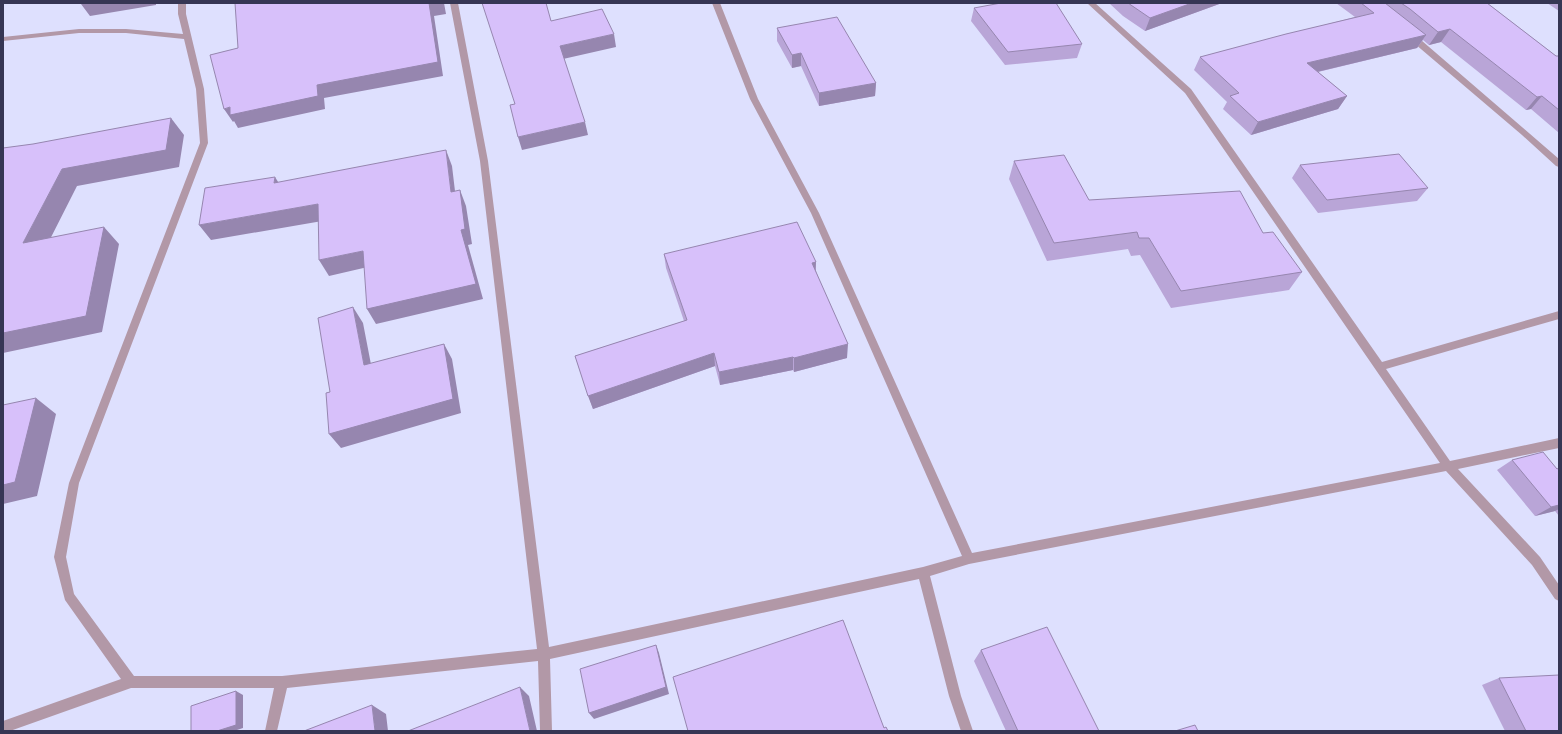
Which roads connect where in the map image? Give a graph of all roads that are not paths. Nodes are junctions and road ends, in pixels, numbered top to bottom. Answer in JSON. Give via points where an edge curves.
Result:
{"nodes":[{"id":1,"x":182,"y":3,"type":"edge"},
{"id":2,"x":454,"y":3,"type":"edge"},
{"id":3,"x":716,"y":3,"type":"edge"},
{"id":4,"x":1091,"y":3,"type":"edge"},
{"id":5,"x":1404,"y":30,"type":"edge"},
{"id":6,"x":188,"y":37,"type":"junction"},
{"id":7,"x":3,"y":39,"type":"edge"},
{"id":8,"x":1559,"y":164,"type":"edge"},
{"id":9,"x":1559,"y":315,"type":"edge"},
{"id":10,"x":1379,"y":367,"type":"junction"},
{"id":11,"x":1559,"y":443,"type":"edge"},
{"id":12,"x":1448,"y":466,"type":"junction"},
{"id":13,"x":968,"y":559,"type":"junction"},
{"id":14,"x":923,"y":573,"type":"junction"},
{"id":15,"x":1559,"y":595,"type":"edge"},
{"id":16,"x":544,"y":654,"type":"junction"},
{"id":17,"x":131,"y":682,"type":"junction"},
{"id":18,"x":282,"y":682,"type":"junction"},
{"id":19,"x":3,"y":727,"type":"edge"},
{"id":20,"x":271,"y":731,"type":"edge"},
{"id":21,"x":546,"y":731,"type":"edge"},
{"id":22,"x":967,"y":731,"type":"edge"}],
"edges":[{"from":1,"to":6,"type":"street"},
{"from":2,"to":16,"type":"street","via":[[484,161]]},
{"from":3,"to":13,"type":"street","via":[[754,99],[815,213]]},
{"from":4,"to":10,"type":"street","via":[[1188,91]]},
{"from":5,"to":8,"type":"street"},
{"from":6,"to":7,"type":"street","via":[[126,31],[86,31]]},
{"from":6,"to":17,"type":"street","via":[[200,89],[204,143],[74,483],[60,557],[69,596]]},
{"from":9,"to":10,"type":"street"},
{"from":10,"to":12,"type":"street"},
{"from":11,"to":12,"type":"street"},
{"from":12,"to":13,"type":"street"},
{"from":12,"to":15,"type":"street","via":[[1536,561]]},
{"from":13,"to":14,"type":"street"},
{"from":14,"to":16,"type":"street"},
{"from":14,"to":22,"type":"street","via":[[955,696]]},
{"from":16,"to":18,"type":"street"},
{"from":16,"to":21,"type":"street"},
{"from":17,"to":18,"type":"street"},
{"from":17,"to":19,"type":"street"},
{"from":18,"to":20,"type":"street"}]}
